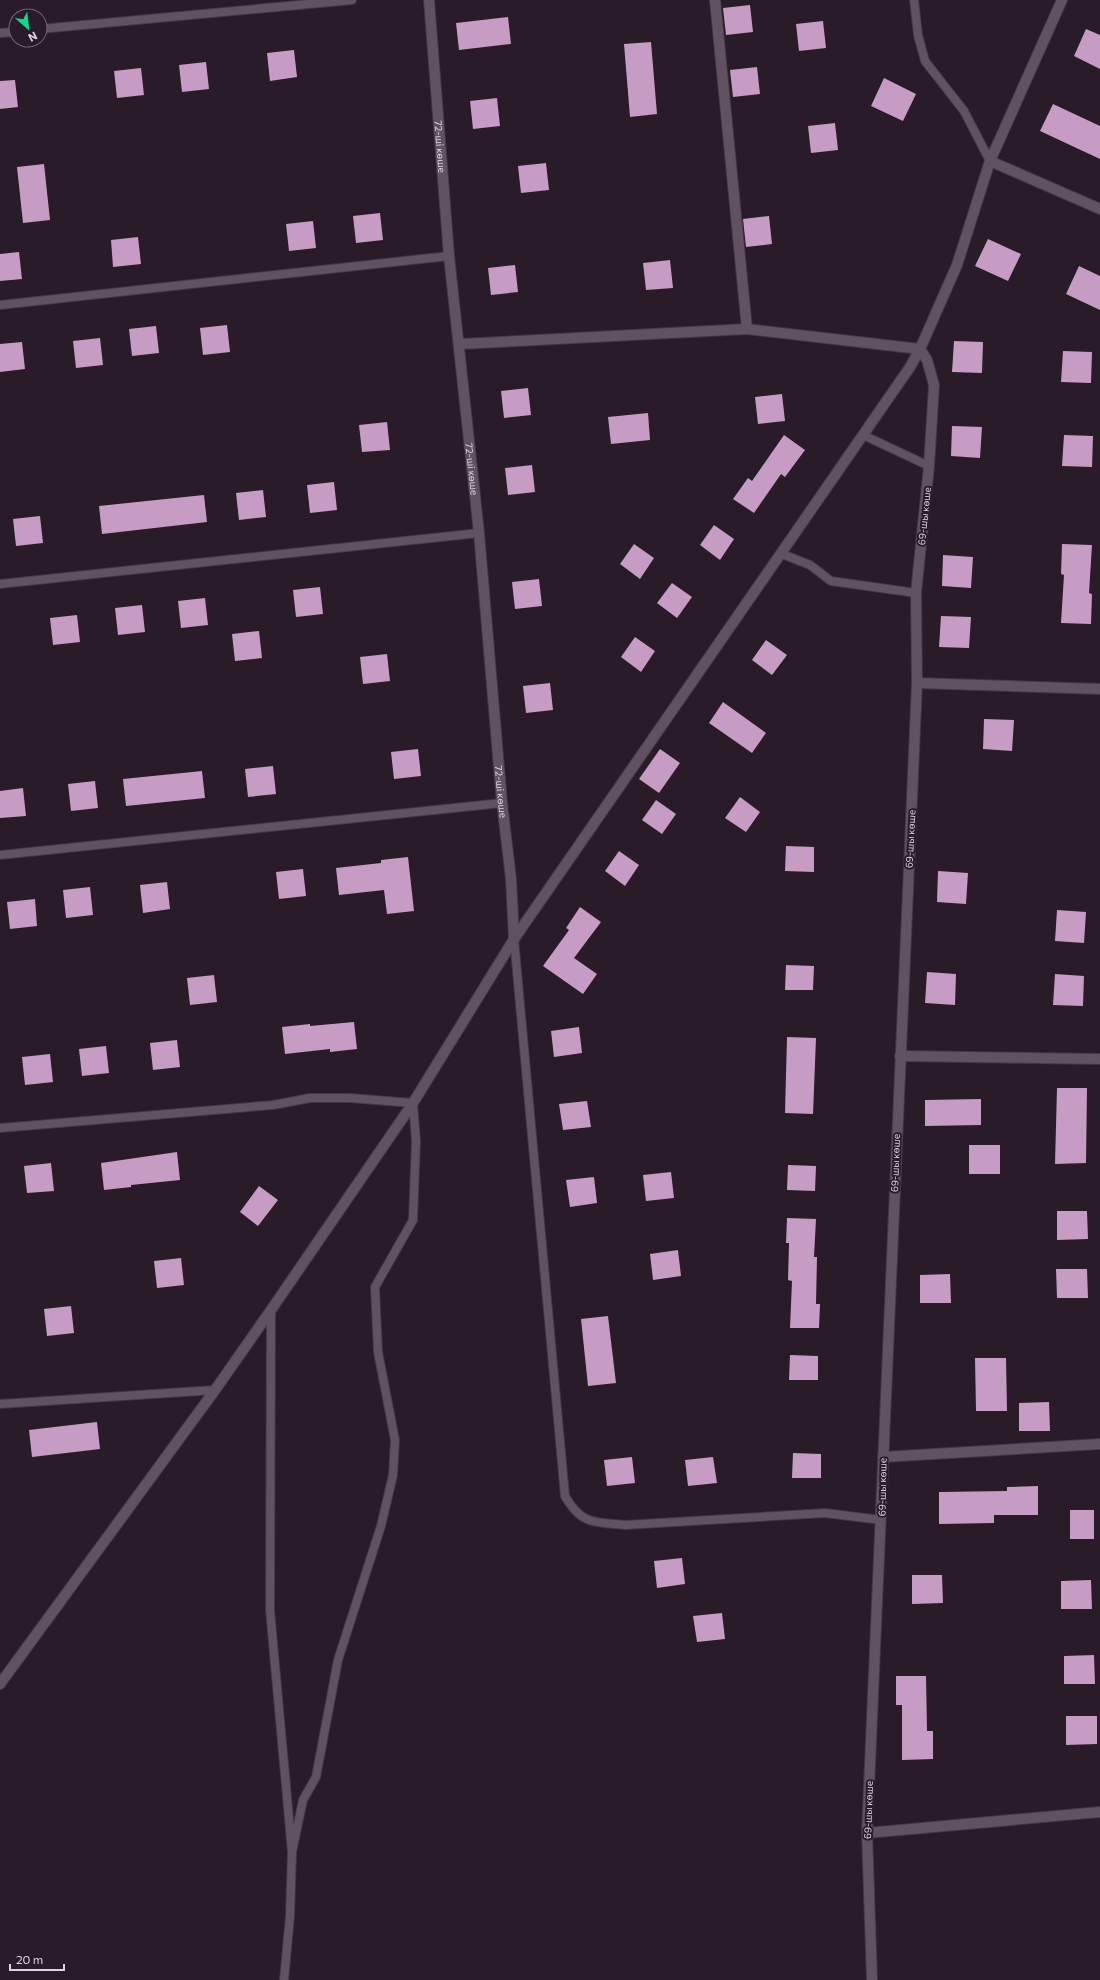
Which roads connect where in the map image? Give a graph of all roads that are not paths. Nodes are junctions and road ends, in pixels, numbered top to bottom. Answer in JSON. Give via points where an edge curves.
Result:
{"nodes":[{"id":1,"x":352,"y":0,"type":"edge"},
{"id":2,"x":429,"y":0,"type":"edge"},
{"id":3,"x":715,"y":0,"type":"edge"},
{"id":4,"x":914,"y":0,"type":"edge"},
{"id":5,"x":1062,"y":0,"type":"edge"},
{"id":6,"x":48,"y":28,"type":"edge"},
{"id":7,"x":990,"y":161,"type":"junction"},
{"id":8,"x":1100,"y":209,"type":"edge"},
{"id":9,"x":449,"y":256,"type":"junction"},
{"id":10,"x":0,"y":305,"type":"edge"},
{"id":11,"x":747,"y":328,"type":"junction"},
{"id":12,"x":460,"y":344,"type":"junction"},
{"id":13,"x":920,"y":349,"type":"junction"},
{"id":14,"x":862,"y":435,"type":"junction"},
{"id":15,"x":929,"y":466,"type":"junction"},
{"id":16,"x":480,"y":533,"type":"junction"},
{"id":17,"x":782,"y":554,"type":"junction"},
{"id":18,"x":0,"y":584,"type":"edge"},
{"id":19,"x":916,"y":593,"type":"junction"},
{"id":20,"x":917,"y":683,"type":"junction"},
{"id":21,"x":1100,"y":689,"type":"edge"},
{"id":22,"x":502,"y":803,"type":"junction"},
{"id":23,"x":0,"y":855,"type":"edge"},
{"id":24,"x":514,"y":939,"type":"junction"},
{"id":25,"x":900,"y":1056,"type":"junction"},
{"id":26,"x":1100,"y":1059,"type":"edge"},
{"id":27,"x":413,"y":1103,"type":"junction"},
{"id":28,"x":0,"y":1128,"type":"edge"},
{"id":29,"x":271,"y":1310,"type":"junction"},
{"id":30,"x":215,"y":1390,"type":"junction"},
{"id":31,"x":0,"y":1404,"type":"edge"},
{"id":32,"x":1100,"y":1444,"type":"edge"},
{"id":33,"x":883,"y":1457,"type":"junction"},
{"id":34,"x":881,"y":1520,"type":"junction"},
{"id":35,"x":0,"y":1684,"type":"edge"},
{"id":36,"x":1100,"y":1812,"type":"edge"},
{"id":37,"x":866,"y":1833,"type":"junction"},
{"id":38,"x":292,"y":1852,"type":"junction"},
{"id":39,"x":284,"y":1980,"type":"edge"},
{"id":40,"x":872,"y":1980,"type":"edge"}],
"edges":[{"from":1,"to":6,"type":"lane"},
{"from":2,"to":9,"type":"street","name":"72-ші көше"},
{"from":3,"to":11,"type":"street"},
{"from":4,"to":7,"type":"lane","via":[[918,35],[925,61],[964,111]]},
{"from":5,"to":7,"type":"street"},
{"from":7,"to":8,"type":"street"},
{"from":7,"to":13,"type":"street","via":[[957,265]]},
{"from":9,"to":10,"type":"lane"},
{"from":9,"to":12,"type":"street","name":"72-ші көше"},
{"from":11,"to":12,"type":"street"},
{"from":11,"to":13,"type":"street"},
{"from":12,"to":16,"type":"street","name":"72-ші көше"},
{"from":13,"to":14,"type":"street"},
{"from":13,"to":15,"type":"street","name":"69-шы көше","via":[[927,360],[934,385]]},
{"from":14,"to":15,"type":"lane"},
{"from":14,"to":17,"type":"street"},
{"from":15,"to":19,"type":"street","name":"69-шы көше"},
{"from":16,"to":18,"type":"lane"},
{"from":16,"to":22,"type":"street","name":"72-ші көше"},
{"from":17,"to":19,"type":"lane","via":[[810,566],[831,581]]},
{"from":17,"to":24,"type":"street"},
{"from":19,"to":20,"type":"street","name":"69-шы көше"},
{"from":20,"to":21,"type":"street"},
{"from":20,"to":25,"type":"street","name":"69-шы көше"},
{"from":22,"to":23,"type":"lane"},
{"from":22,"to":24,"type":"street","name":"72-ші көше","via":[[511,879]]},
{"from":24,"to":27,"type":"street"},
{"from":24,"to":34,"type":"lane","via":[[565,1496],[572,1509],[583,1518],[625,1525],[825,1513]]},
{"from":25,"to":26,"type":"street"},
{"from":25,"to":33,"type":"street","name":"69-шы көше"},
{"from":27,"to":28,"type":"lane","via":[[310,1098],[273,1104]]},
{"from":27,"to":29,"type":"street"},
{"from":27,"to":38,"type":"lane","via":[[416,1141],[413,1220],[376,1287],[378,1352],[395,1440],[393,1475],[381,1526],[338,1660],[316,1777],[303,1800]]},
{"from":29,"to":30,"type":"street"},
{"from":29,"to":38,"type":"lane","via":[[270,1610]]},
{"from":30,"to":31,"type":"lane"},
{"from":30,"to":35,"type":"street"},
{"from":32,"to":33,"type":"street"},
{"from":33,"to":34,"type":"street","name":"69-шы көше"},
{"from":34,"to":37,"type":"street","name":"69-шы көше"},
{"from":36,"to":37,"type":"street"},
{"from":37,"to":40,"type":"street","name":"69-шы көше"},
{"from":38,"to":39,"type":"lane"}]}
